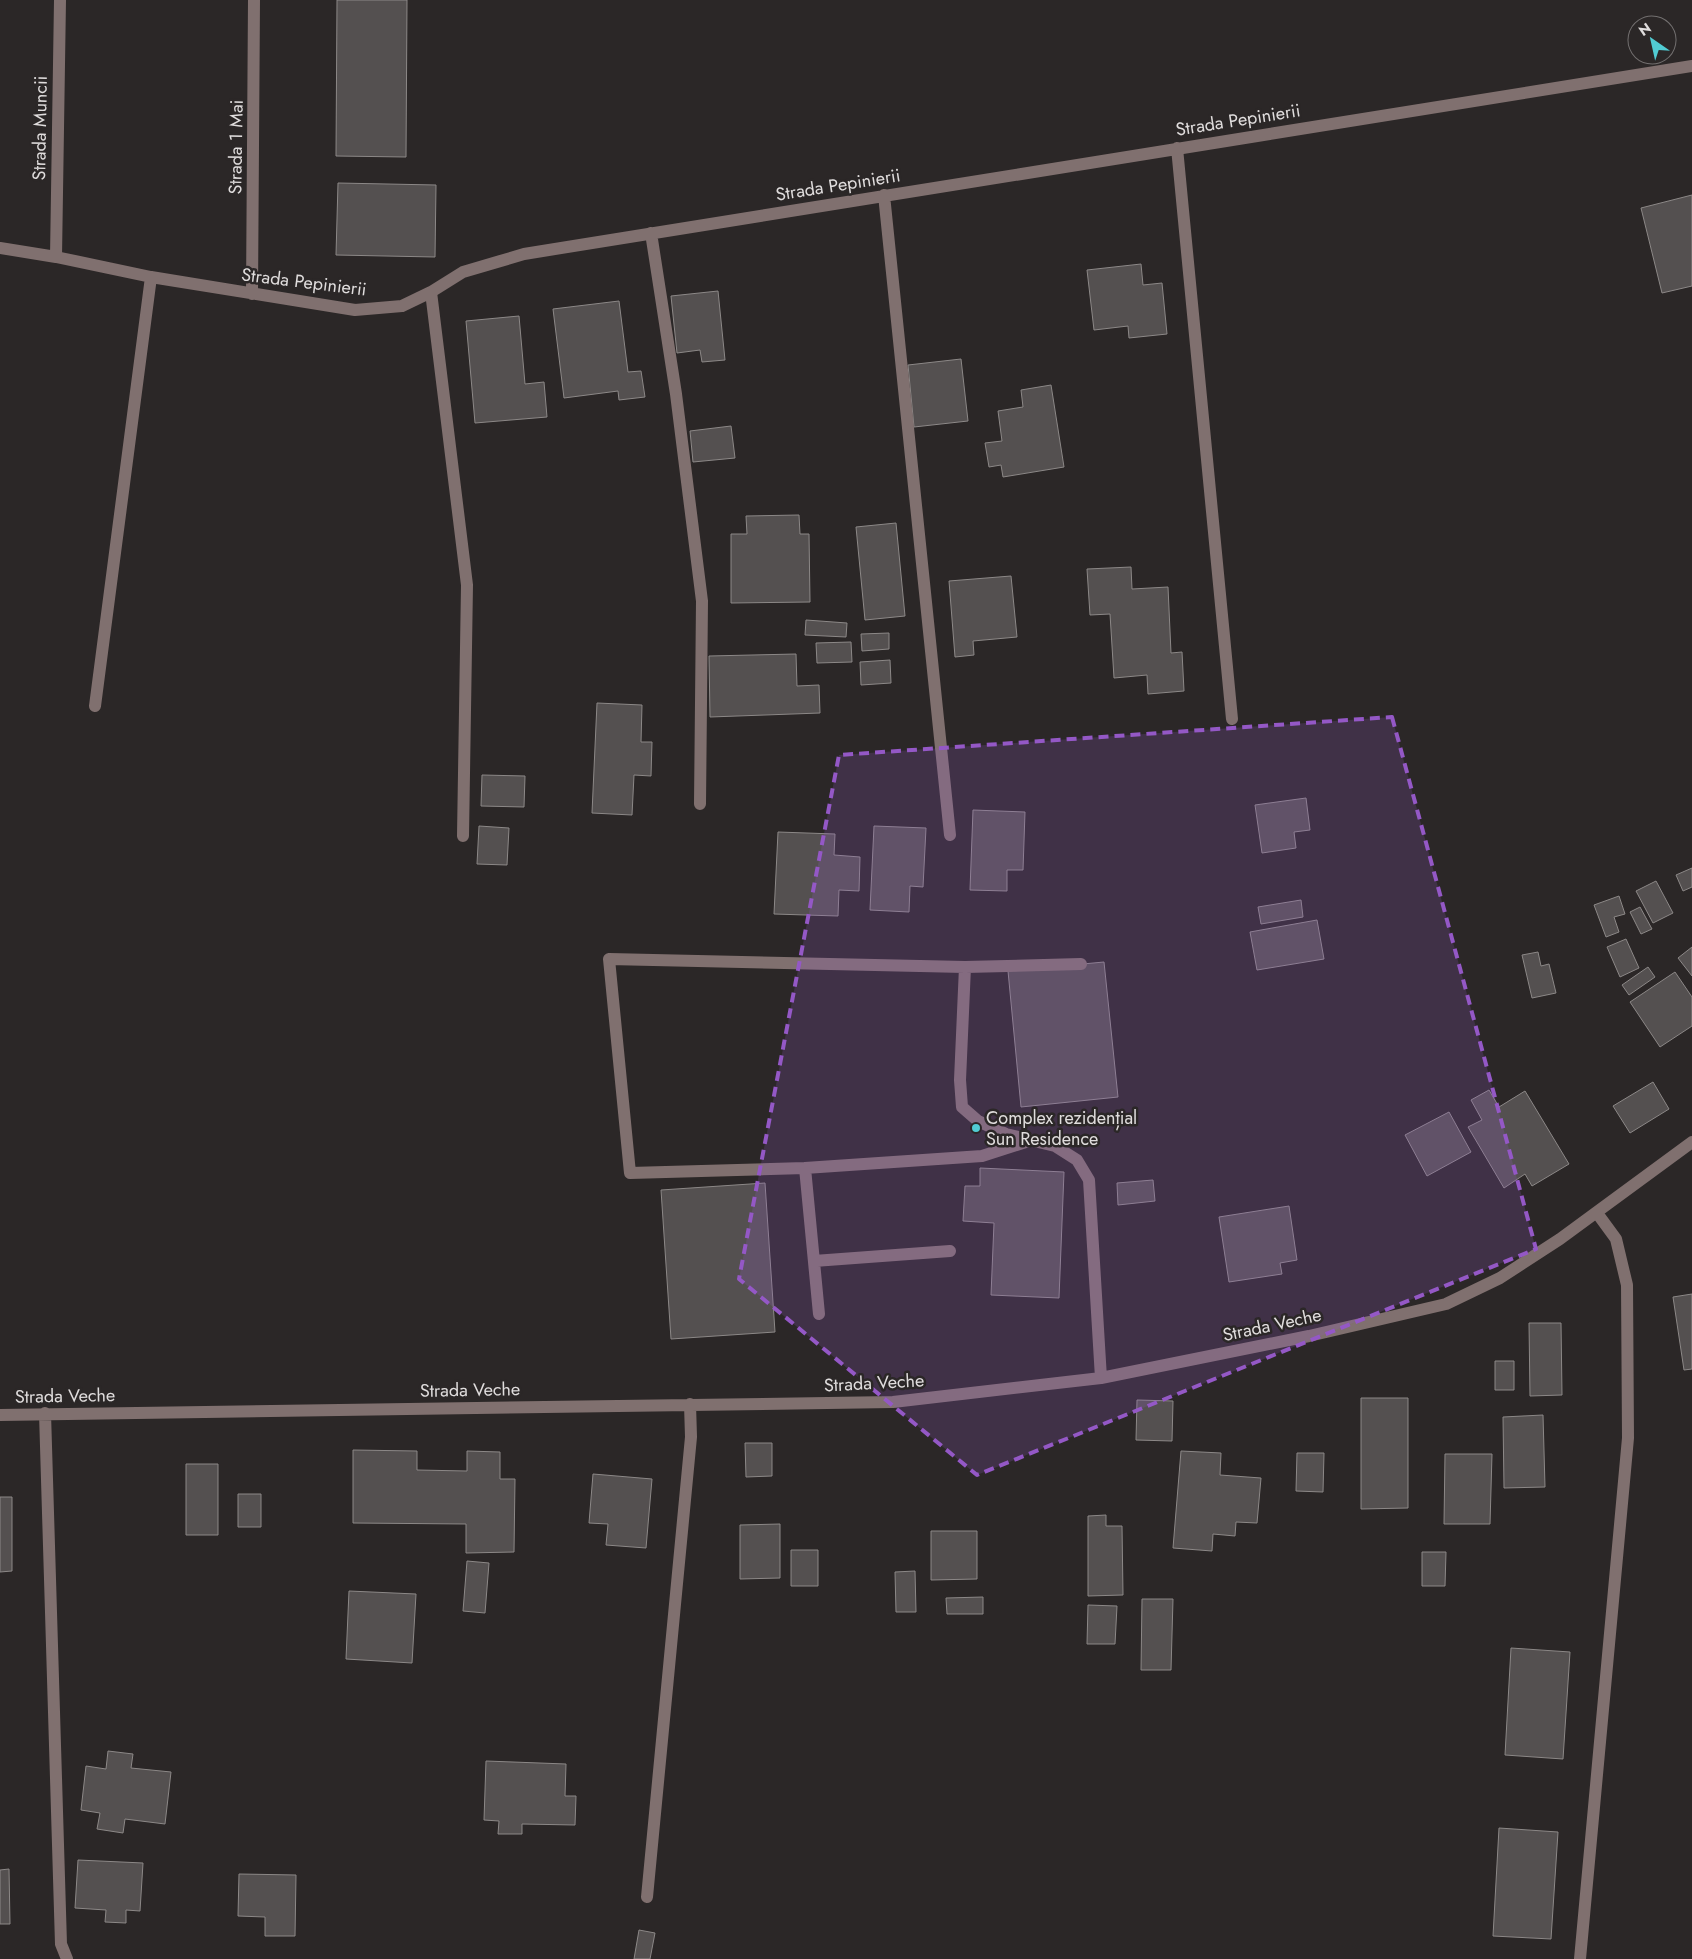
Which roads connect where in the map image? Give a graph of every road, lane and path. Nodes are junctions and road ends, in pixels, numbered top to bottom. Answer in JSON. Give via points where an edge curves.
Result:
{"nodes":[{"id":1,"x":60,"y":0,"type":"edge"},
{"id":2,"x":254,"y":0,"type":"edge"},
{"id":3,"x":1692,"y":66,"type":"edge"},
{"id":4,"x":1177,"y":148,"type":"junction"},
{"id":5,"x":884,"y":195,"type":"junction"},
{"id":6,"x":651,"y":234,"type":"junction"},
{"id":7,"x":0,"y":248,"type":"edge"},
{"id":8,"x":56,"y":257,"type":"junction"},
{"id":9,"x":151,"y":277,"type":"junction"},
{"id":10,"x":431,"y":292,"type":"junction"},
{"id":11,"x":252,"y":294,"type":"junction"},
{"id":12,"x":95,"y":706,"type":"dead end"},
{"id":13,"x":1232,"y":719,"type":"dead end"},
{"id":14,"x":700,"y":804,"type":"dead end"},
{"id":15,"x":464,"y":836,"type":"dead end"},
{"id":16,"x":950,"y":836,"type":"dead end"},
{"id":17,"x":1081,"y":964,"type":"dead end"},
{"id":18,"x":965,"y":967,"type":"junction"},
{"id":19,"x":1032,"y":1140,"type":"junction"},
{"id":20,"x":1692,"y":1142,"type":"edge"},
{"id":21,"x":805,"y":1168,"type":"junction"},
{"id":22,"x":1597,"y":1213,"type":"junction"},
{"id":23,"x":950,"y":1251,"type":"dead end"},
{"id":24,"x":814,"y":1261,"type":"junction"},
{"id":25,"x":819,"y":1314,"type":"dead end"},
{"id":26,"x":1100,"y":1378,"type":"junction"},
{"id":27,"x":690,"y":1404,"type":"junction"},
{"id":28,"x":45,"y":1413,"type":"junction"},
{"id":29,"x":0,"y":1415,"type":"edge"},
{"id":30,"x":647,"y":1897,"type":"dead end"},
{"id":31,"x":67,"y":1959,"type":"edge"},
{"id":32,"x":1580,"y":1959,"type":"edge"}],
"edges":[{"from":1,"to":8,"type":"street","name":"Strada Muncii"},
{"from":2,"to":11,"type":"street","name":"Strada 1 Mai"},
{"from":3,"to":4,"type":"street","name":"Strada Pepinierii"},
{"from":4,"to":5,"type":"street","name":"Strada Pepinierii"},
{"from":4,"to":13,"type":"street"},
{"from":5,"to":6,"type":"street","name":"Strada Pepinierii"},
{"from":5,"to":16,"type":"street"},
{"from":6,"to":10,"type":"street","name":"Strada Pepinierii","via":[[524,254],[463,272]]},
{"from":6,"to":14,"type":"street","via":[[676,394],[702,601]]},
{"from":7,"to":8,"type":"street","name":"Strada Pepinierii"},
{"from":8,"to":9,"type":"street","name":"Strada Pepinierii"},
{"from":9,"to":11,"type":"street","name":"Strada Pepinierii"},
{"from":9,"to":12,"type":"street"},
{"from":10,"to":11,"type":"street","name":"Strada Pepinierii","via":[[402,306],[355,310]]},
{"from":10,"to":15,"type":"street","via":[[467,585]]},
{"from":17,"to":18,"type":"street"},
{"from":18,"to":19,"type":"street","via":[[960,1080],[962,1107],[978,1121],[1006,1134]]},
{"from":18,"to":21,"type":"street","via":[[609,959],[630,1173]]},
{"from":19,"to":21,"type":"street","via":[[982,1156]]},
{"from":19,"to":26,"type":"street","via":[[1055,1146],[1077,1160],[1089,1180]]},
{"from":20,"to":22,"type":"street","name":"Strada Veche"},
{"from":21,"to":24,"type":"street"},
{"from":22,"to":26,"type":"street","name":"Strada Veche","via":[[1500,1278],[1446,1304],[1309,1336]]},
{"from":22,"to":32,"type":"street","via":[[1616,1239],[1628,1285],[1628,1438]]},
{"from":23,"to":24,"type":"street"},
{"from":24,"to":25,"type":"street"},
{"from":26,"to":27,"type":"street","name":"Strada Veche","via":[[893,1402]]},
{"from":27,"to":28,"type":"street","name":"Strada Veche"},
{"from":27,"to":30,"type":"street","via":[[691,1437]]},
{"from":28,"to":29,"type":"street","name":"Strada Veche"},
{"from":28,"to":31,"type":"street","via":[[61,1944]]}]}
